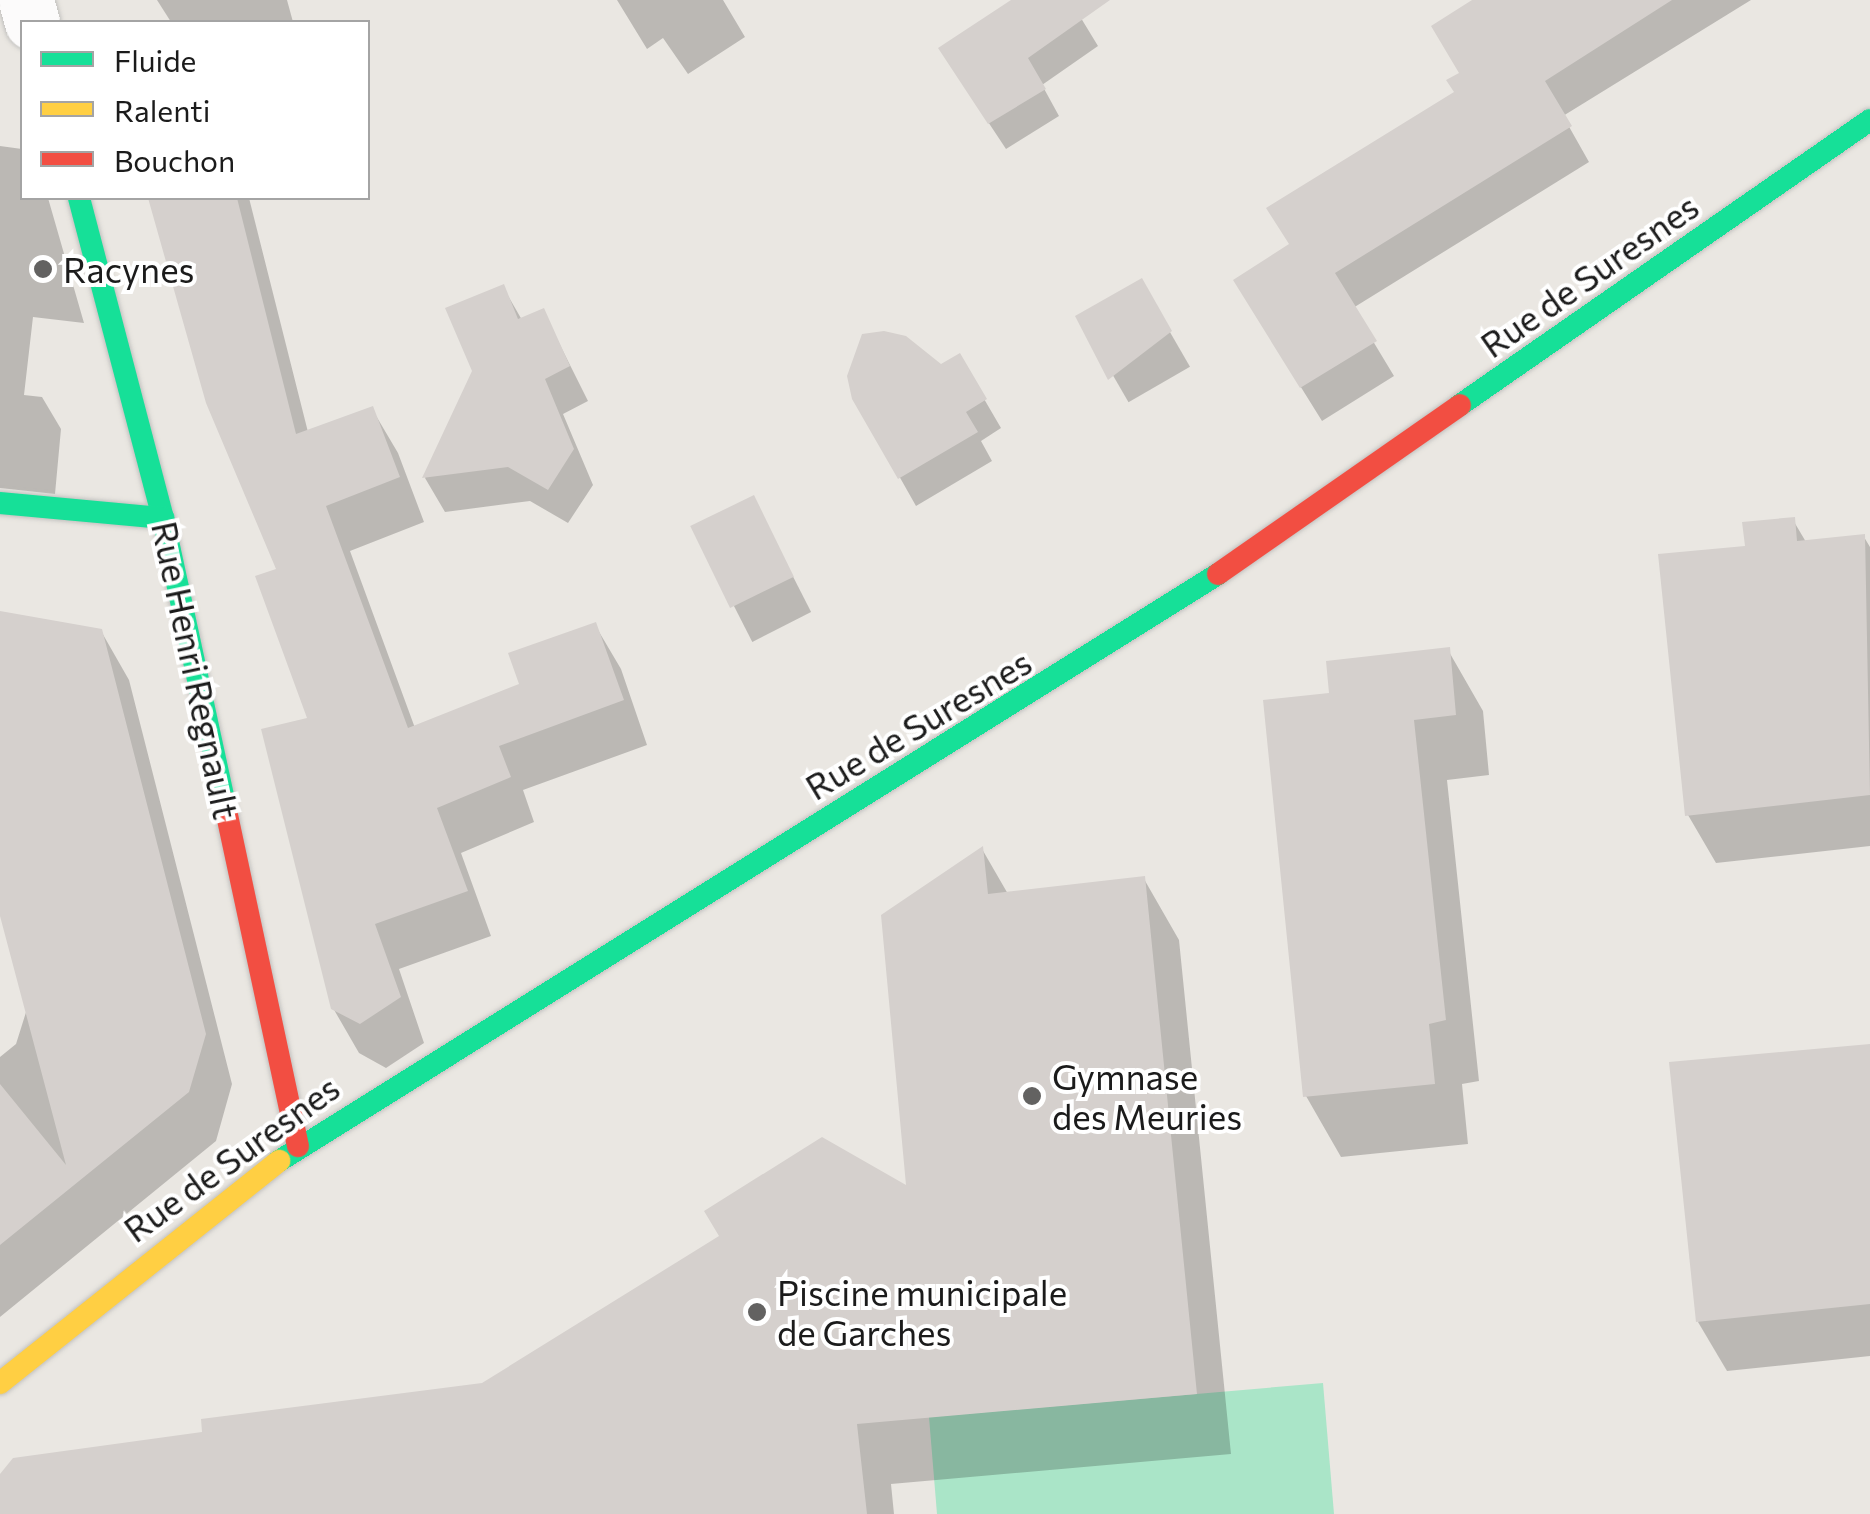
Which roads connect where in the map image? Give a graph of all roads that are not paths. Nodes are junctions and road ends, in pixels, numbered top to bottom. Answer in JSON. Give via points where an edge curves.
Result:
{"nodes":[{"id":1,"x":1870,"y":120,"type":"edge"},
{"id":2,"x":79,"y":200,"type":"edge"},
{"id":3,"x":0,"y":503,"type":"edge"},
{"id":4,"x":164,"y":518,"type":"junction"},
{"id":5,"x":298,"y":1146,"type":"junction"},
{"id":6,"x":0,"y":1383,"type":"edge"}],
"edges":[{"from":1,"to":5,"type":"street","name":"Rue de Suresnes","via":[[1162,613]]},
{"from":2,"to":4,"type":"street","name":"Rue Henri Regnault"},
{"from":3,"to":4,"type":"street"},
{"from":4,"to":5,"type":"street","name":"Rue Henri Regnault"},
{"from":5,"to":6,"type":"street","name":"Rue de Suresnes"}]}
